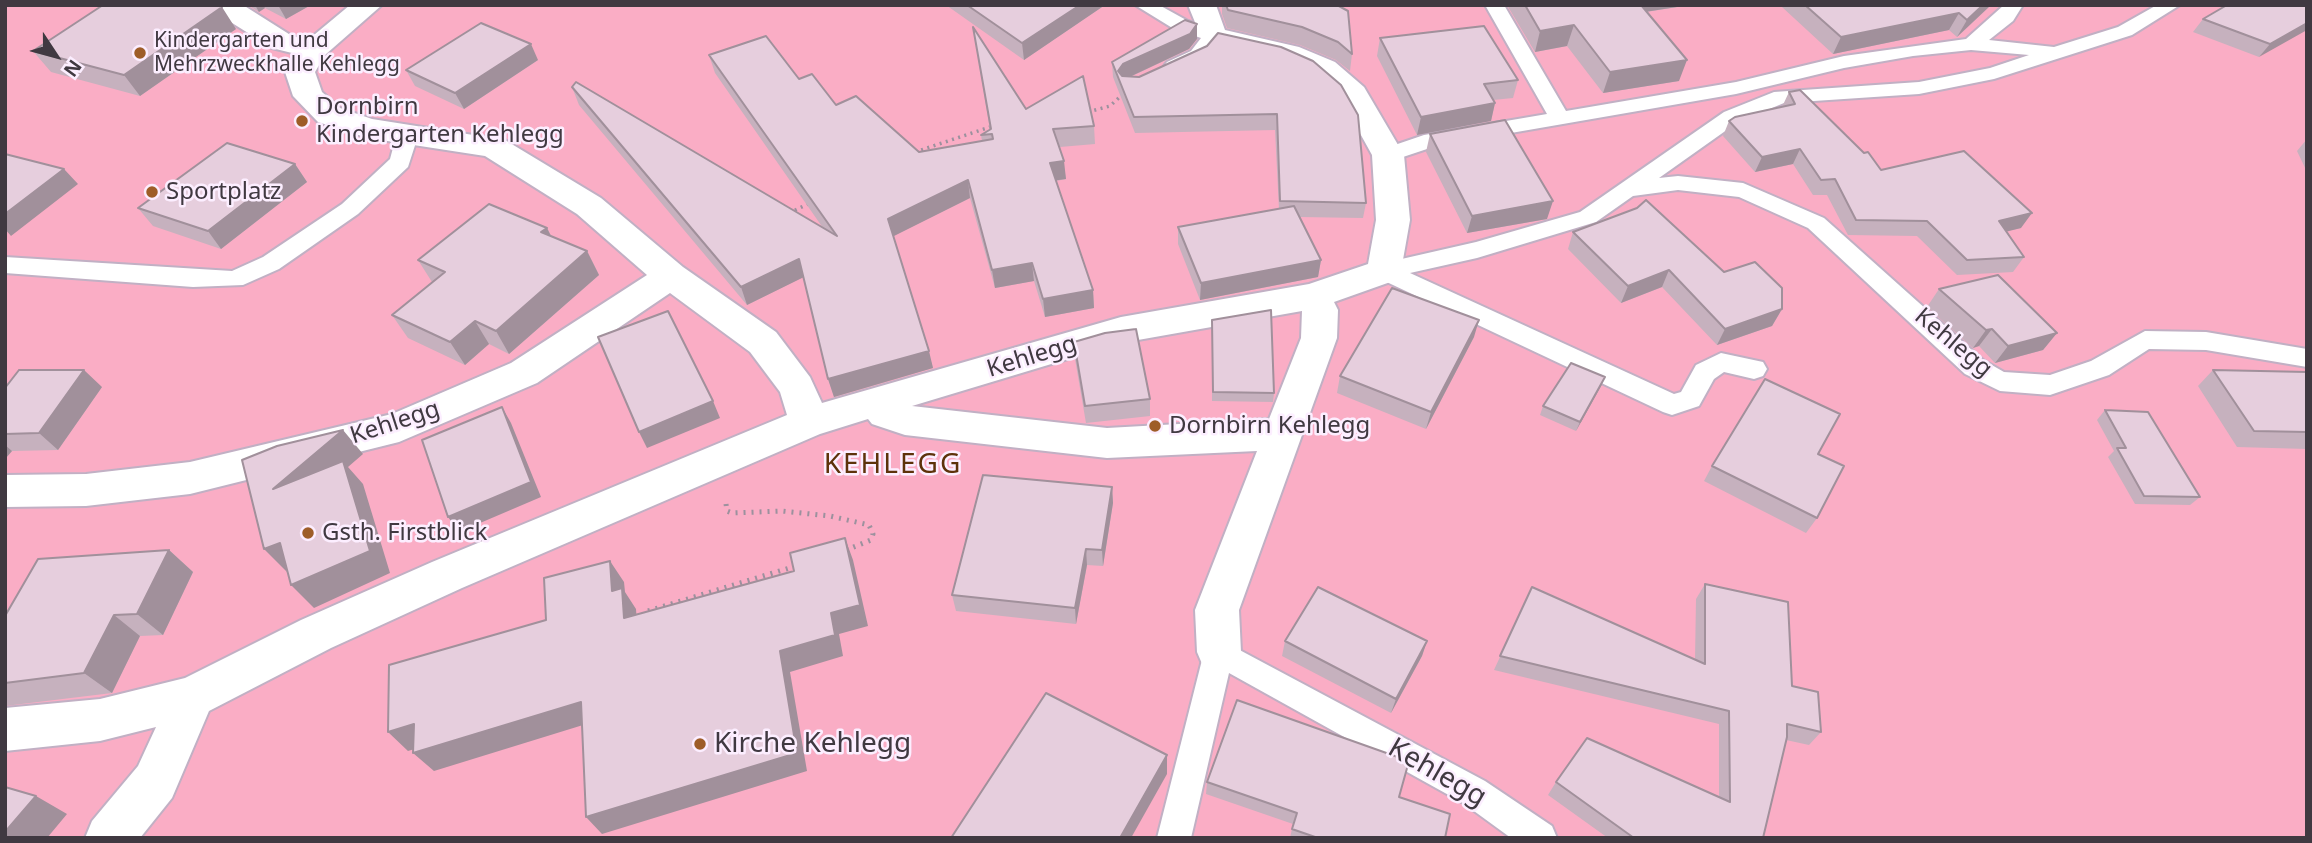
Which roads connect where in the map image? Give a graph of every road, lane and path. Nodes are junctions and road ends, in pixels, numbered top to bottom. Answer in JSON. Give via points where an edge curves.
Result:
{"nodes":[{"id":1,"x":223,"y":5,"type":"edge"},
{"id":2,"x":368,"y":5,"type":"edge"},
{"id":3,"x":1144,"y":5,"type":"edge"},
{"id":4,"x":1202,"y":5,"type":"edge"},
{"id":5,"x":1494,"y":5,"type":"edge"},
{"id":6,"x":2014,"y":5,"type":"edge"},
{"id":7,"x":2171,"y":5,"type":"edge"},
{"id":8,"x":1213,"y":36,"type":"junction"},
{"id":9,"x":1971,"y":44,"type":"junction"},
{"id":10,"x":313,"y":50,"type":"junction"},
{"id":11,"x":2061,"y":53,"type":"junction"},
{"id":12,"x":1131,"y":86,"type":"joint"},
{"id":13,"x":1076,"y":116,"type":"edge"},
{"id":14,"x":1559,"y":117,"type":"junction"},
{"id":15,"x":1003,"y":124,"type":"edge"},
{"id":16,"x":408,"y":134,"type":"junction"},
{"id":17,"x":915,"y":152,"type":"edge"},
{"id":18,"x":1388,"y":155,"type":"junction"},
{"id":19,"x":1627,"y":190,"type":"junction"},
{"id":20,"x":818,"y":199,"type":"edge"},
{"id":21,"x":781,"y":217,"type":"edge"},
{"id":22,"x":5,"y":265,"type":"edge"},
{"id":23,"x":1384,"y":271,"type":"junction"},
{"id":24,"x":671,"y":276,"type":"junction"},
{"id":25,"x":1312,"y":296,"type":"junction"},
{"id":26,"x":2307,"y":358,"type":"edge"},
{"id":27,"x":1755,"y":369,"type":"dead end"},
{"id":28,"x":876,"y":403,"type":"junction"},
{"id":29,"x":809,"y":422,"type":"junction"},
{"id":30,"x":1283,"y":434,"type":"junction"},
{"id":31,"x":5,"y":491,"type":"edge"},
{"id":32,"x":731,"y":496,"type":"dead end"},
{"id":33,"x":839,"y":553,"type":"edge"},
{"id":34,"x":800,"y":565,"type":"edge"},
{"id":35,"x":648,"y":611,"type":"edge"},
{"id":36,"x":1219,"y":652,"type":"junction"},
{"id":37,"x":193,"y":697,"type":"junction"},
{"id":38,"x":5,"y":730,"type":"edge"},
{"id":39,"x":109,"y":838,"type":"edge"},
{"id":40,"x":1174,"y":838,"type":"edge"},
{"id":41,"x":1540,"y":838,"type":"edge"}],
"edges":[{"from":1,"to":10,"type":"street","via":[[282,42]]},
{"from":2,"to":10,"type":"street"},
{"from":3,"to":8,"type":"lane"},
{"from":4,"to":8,"type":"street"},
{"from":5,"to":14,"type":"lane"},
{"from":6,"to":9,"type":"lane","via":[[2006,17]]},
{"from":7,"to":11,"type":"lane","name":"Kehlegg","via":[[2124,31]]},
{"from":8,"to":12,"type":"lane","via":[[1198,55]]},
{"from":8,"to":18,"type":"street","via":[[1289,53],[1324,68],[1353,94]]},
{"from":9,"to":11,"type":"lane","name":"Kehlegg"},
{"from":9,"to":14,"type":"lane","name":"Kehlegg","via":[[1872,57],[1736,88]]},
{"from":10,"to":16,"type":"street","via":[[300,72],[308,96],[329,115],[368,128]]},
{"from":11,"to":19,"type":"lane","name":"Kehlegg","via":[[1919,88],[1781,97],[1731,117]]},
{"from":12,"to":13,"type":"path","via":[[1110,106]]},
{"from":14,"to":18,"type":"lane","name":"Kehlegg","via":[[1432,140]]},
{"from":15,"to":17,"type":"path","via":[[982,127]]},
{"from":16,"to":22,"type":"lane","via":[[400,162],[350,209],[271,263],[235,279]]},
{"from":16,"to":24,"type":"street","via":[[494,148],[589,206]]},
{"from":18,"to":23,"type":"street","via":[[1394,220]]},
{"from":19,"to":23,"type":"lane","name":"Kehlegg","via":[[1588,217]]},
{"from":19,"to":26,"type":"lane","name":"Kehlegg","via":[[1678,183],[1743,190],[1816,223],[1974,367],[2000,381],[2050,385],[2100,368],[2145,340],[2206,341]]},
{"from":20,"to":21,"type":"path"},
{"from":23,"to":25,"type":"street","name":"Kehlegg"},
{"from":23,"to":27,"type":"lane","via":[[1672,405],[1690,399],[1704,372],[1721,362]]},
{"from":24,"to":29,"type":"street","via":[[763,342],[797,387]]},
{"from":24,"to":31,"type":"street","name":"Kehlegg","via":[[524,373],[399,427],[190,478],[86,491]]},
{"from":25,"to":28,"type":"street","name":"Kehlegg","via":[[1121,330]]},
{"from":25,"to":30,"type":"street","via":[[1320,310],[1319,338]]},
{"from":28,"to":29,"type":"street","name":"Kehlegg"},
{"from":28,"to":30,"type":"street","via":[[886,414],[905,420],[1107,443]]},
{"from":29,"to":37,"type":"street","name":"Kehlegg","via":[[435,580]]},
{"from":30,"to":36,"type":"street","via":[[1217,610]]},
{"from":32,"to":33,"type":"path","via":[[725,506],[732,513],[782,511],[830,516],[873,529],[871,540],[864,545]]},
{"from":34,"to":35,"type":"path"},
{"from":36,"to":40,"type":"lane"},
{"from":36,"to":41,"type":"lane","name":"Kehlegg","via":[[1474,792]]},
{"from":37,"to":38,"type":"street","name":"Kehlegg","via":[[100,720]]},
{"from":37,"to":39,"type":"street","via":[[155,782]]}]}
